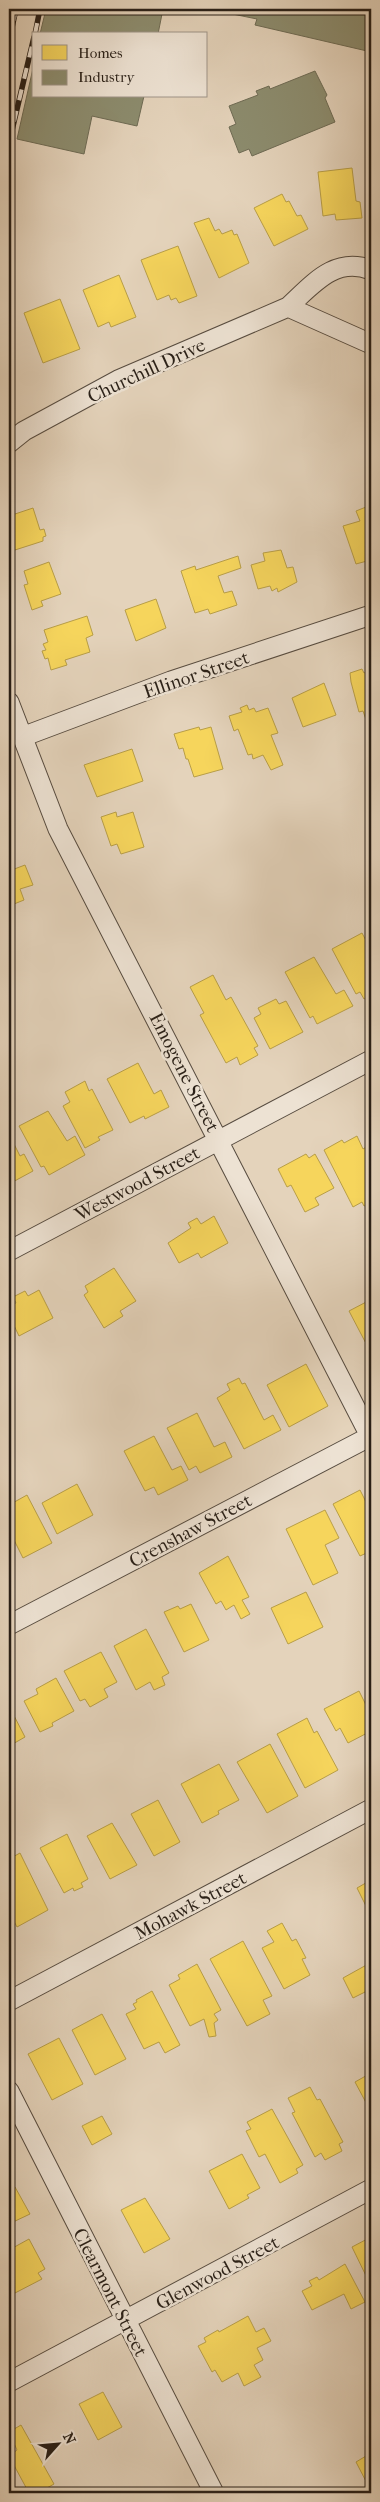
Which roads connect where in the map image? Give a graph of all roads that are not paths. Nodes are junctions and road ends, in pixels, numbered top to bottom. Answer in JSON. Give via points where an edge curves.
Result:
{"nodes":[{"id":1,"x":371,"y":270,"type":"edge"},
{"id":2,"x":288,"y":307,"type":"junction"},
{"id":3,"x":371,"y":344,"type":"edge"},
{"id":4,"x":9,"y":443,"type":"edge"},
{"id":5,"x":371,"y":615,"type":"edge"},
{"id":6,"x":9,"y":702,"type":"edge"},
{"id":7,"x":22,"y":737,"type":"junction"},
{"id":8,"x":371,"y":1060,"type":"edge"},
{"id":9,"x":220,"y":1139,"type":"junction"},
{"id":10,"x":9,"y":1251,"type":"edge"},
{"id":11,"x":371,"y":1436,"type":"edge"},
{"id":12,"x":9,"y":1625,"type":"edge"},
{"id":13,"x":371,"y":1809,"type":"edge"},
{"id":14,"x":9,"y":2001,"type":"edge"},
{"id":15,"x":9,"y":2091,"type":"edge"},
{"id":16,"x":371,"y":2189,"type":"edge"},
{"id":17,"x":126,"y":2321,"type":"junction"},
{"id":18,"x":9,"y":2382,"type":"edge"},
{"id":19,"x":214,"y":2493,"type":"edge"}],
"edges":[{"from":1,"to":2,"type":"street","name":"Churchill Drive","via":[[356,265],[338,268],[321,277]]},
{"from":2,"to":3,"type":"street"},
{"from":2,"to":4,"type":"street","name":"Churchill Drive","via":[[118,380],[24,431]]},
{"from":5,"to":7,"type":"street","name":"Ellinor Street","via":[[171,681]]},
{"from":6,"to":7,"type":"street","name":"Emogene Street"},
{"from":7,"to":9,"type":"street","name":"Emogene Street","via":[[58,829]]},
{"from":8,"to":9,"type":"street","name":"Westwood Street"},
{"from":9,"to":10,"type":"street","name":"Westwood Street"},
{"from":9,"to":11,"type":"street","name":"Emogene Street"},
{"from":11,"to":12,"type":"street","name":"Crenshaw Street"},
{"from":13,"to":14,"type":"street","name":"Mohawk Street"},
{"from":15,"to":17,"type":"street","name":"Clearmont Street"},
{"from":16,"to":17,"type":"street","name":"Glenwood Street"},
{"from":17,"to":18,"type":"street","name":"Glenwood Street"},
{"from":17,"to":19,"type":"street","name":"Clearmont Street"}]}
